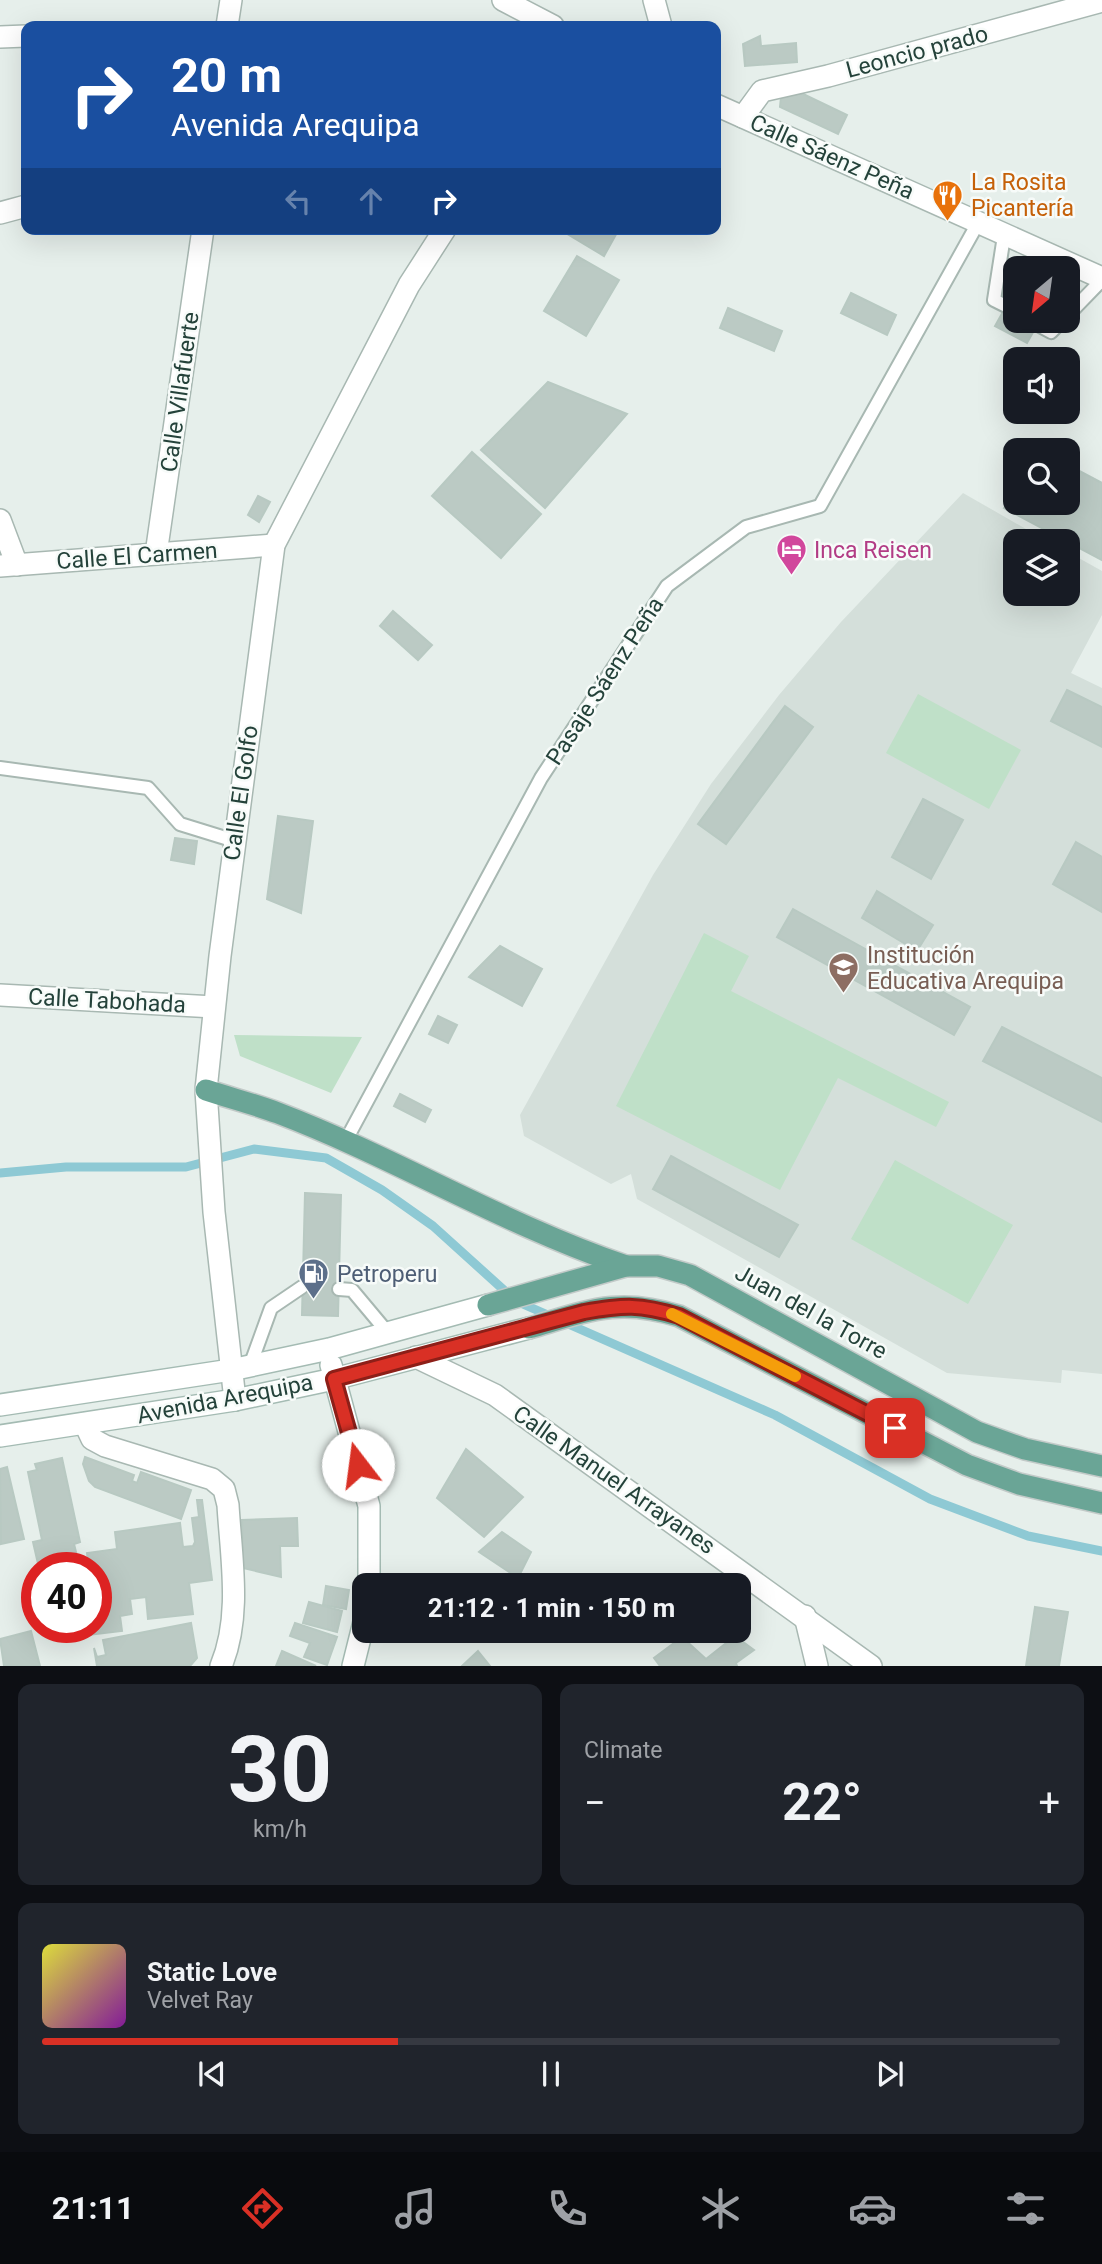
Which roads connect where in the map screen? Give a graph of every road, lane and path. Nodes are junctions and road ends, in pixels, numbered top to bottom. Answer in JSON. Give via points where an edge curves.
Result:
{"nodes":[{"id":1,"x":231,"y":0,"type":"edge"},
{"id":2,"x":503,"y":0,"type":"edge"},
{"id":3,"x":654,"y":0,"type":"edge"},
{"id":4,"x":1102,"y":1,"type":"edge"},
{"id":5,"x":228,"y":21,"type":"edge"},
{"id":6,"x":543,"y":21,"type":"edge"},
{"id":7,"x":660,"y":21,"type":"edge"},
{"id":8,"x":21,"y":36,"type":"edge"},
{"id":9,"x":0,"y":37,"type":"edge"},
{"id":10,"x":721,"y":107,"type":"edge"},
{"id":11,"x":743,"y":117,"type":"junction"},
{"id":12,"x":21,"y":207,"type":"edge"},
{"id":13,"x":0,"y":213,"type":"edge"},
{"id":14,"x":978,"y":223,"type":"junction"},
{"id":15,"x":203,"y":235,"type":"edge"},
{"id":16,"x":441,"y":235,"type":"edge"},
{"id":17,"x":1004,"y":236,"type":"junction"},
{"id":18,"x":1102,"y":279,"type":"edge"},
{"id":19,"x":1080,"y":302,"type":"edge"},
{"id":20,"x":1003,"y":304,"type":"edge"},
{"id":21,"x":0,"y":520,"type":"edge"},
{"id":22,"x":274,"y":545,"type":"junction"},
{"id":23,"x":156,"y":554,"type":"junction"},
{"id":24,"x":8,"y":566,"type":"edge"},
{"id":25,"x":0,"y":768,"type":"edge"},
{"id":26,"x":235,"y":841,"type":"junction"},
{"id":27,"x":0,"y":995,"type":"edge"},
{"id":28,"x":214,"y":1007,"type":"junction"},
{"id":29,"x":206,"y":1090,"type":"junction"},
{"id":30,"x":345,"y":1142,"type":"junction"},
{"id":31,"x":626,"y":1266,"type":"junction"},
{"id":32,"x":302,"y":1287,"type":"dead end"},
{"id":33,"x":339,"y":1289,"type":"dead end"},
{"id":34,"x":488,"y":1306,"type":"joint"},
{"id":35,"x":529,"y":1328,"type":"joint"},
{"id":36,"x":388,"y":1333,"type":"junction"},
{"id":37,"x":329,"y":1349,"type":"junction"},
{"id":38,"x":416,"y":1357,"type":"junction"},
{"id":39,"x":241,"y":1368,"type":"junction"},
{"id":40,"x":334,"y":1379,"type":"junction"},
{"id":41,"x":236,"y":1400,"type":"junction"},
{"id":42,"x":0,"y":1405,"type":"edge"},
{"id":43,"x":85,"y":1424,"type":"junction"},
{"id":44,"x":0,"y":1436,"type":"edge"},
{"id":45,"x":1102,"y":1466,"type":"edge"},
{"id":46,"x":1102,"y":1503,"type":"edge"},
{"id":47,"x":369,"y":1573,"type":"edge"},
{"id":48,"x":805,"y":1616,"type":"junction"},
{"id":49,"x":359,"y":1643,"type":"edge"},
{"id":50,"x":221,"y":1665,"type":"edge"},
{"id":51,"x":353,"y":1665,"type":"edge"},
{"id":52,"x":817,"y":1665,"type":"edge"},
{"id":53,"x":871,"y":1665,"type":"edge"}],
"edges":[{"from":1,"to":5,"type":"street"},
{"from":2,"to":6,"type":"street"},
{"from":3,"to":7,"type":"street"},
{"from":4,"to":11,"type":"street","name":"Leoncio prado","via":[[762,91]]},
{"from":8,"to":9,"type":"street"},
{"from":10,"to":11,"type":"street","name":"Calle Sáenz Peña"},
{"from":11,"to":14,"type":"street","name":"Calle Sáenz Peña"},
{"from":12,"to":13,"type":"street"},
{"from":14,"to":17,"type":"street","name":"Calle Sáenz Peña"},
{"from":14,"to":30,"type":"lane","name":"Pasaje Sáenz Peña","via":[[820,506],[746,527],[667,586],[541,778]]},
{"from":15,"to":23,"type":"street","name":"Calle Villafuerte"},
{"from":16,"to":22,"type":"street","name":"Calle El Golfo","via":[[409,285]]},
{"from":17,"to":18,"type":"street","name":"Calle Sáenz Peña"},
{"from":17,"to":20,"type":"lane","via":[[994,300]]},
{"from":18,"to":19,"type":"lane"},
{"from":21,"to":24,"type":"street"},
{"from":22,"to":23,"type":"street","name":"Calle El Carmen"},
{"from":22,"to":26,"type":"street","name":"Calle El Golfo"},
{"from":23,"to":24,"type":"street","name":"Calle El Carmen"},
{"from":25,"to":26,"type":"lane","via":[[148,788],[180,824]]},
{"from":26,"to":28,"type":"street","name":"Calle El Golfo"},
{"from":27,"to":28,"type":"street","name":"Calle Tabohada"},
{"from":28,"to":29,"type":"street","name":"Calle El Golfo"},
{"from":29,"to":30,"type":"main road"},
{"from":29,"to":39,"type":"street","name":"Calle El Golfo","via":[[215,1212]]},
{"from":30,"to":31,"type":"main road","via":[[587,1253]]},
{"from":31,"to":34,"type":"main road","name":"Juan del la Torre"},
{"from":31,"to":45,"type":"main road","name":"Juan del la Torre","via":[[659,1266],[690,1275],[977,1432],[1025,1449]]},
{"from":32,"to":39,"type":"lane","via":[[271,1308]]},
{"from":33,"to":36,"type":"lane","via":[[352,1290]]},
{"from":34,"to":36,"type":"street","name":"Avenida Arequipa"},
{"from":35,"to":38,"type":"street","name":"Avenida Arequipa"},
{"from":35,"to":46,"type":"main road","via":[[621,1305],[651,1307],[679,1316],[967,1465],[1019,1484]]},
{"from":36,"to":37,"type":"street","name":"Avenida Arequipa"},
{"from":37,"to":39,"type":"street","name":"Avenida Arequipa"},
{"from":37,"to":40,"type":"street"},
{"from":38,"to":40,"type":"street","name":"Avenida Arequipa"},
{"from":38,"to":48,"type":"street","name":"Calle Manuel Arrayanes","via":[[495,1395]]},
{"from":39,"to":41,"type":"street","name":"Calle El Golfo"},
{"from":39,"to":42,"type":"street","name":"Avenida Arequipa"},
{"from":40,"to":41,"type":"street","name":"Avenida Arequipa"},
{"from":40,"to":47,"type":"street","via":[[369,1506]]},
{"from":41,"to":43,"type":"street","name":"Avenida Arequipa"},
{"from":43,"to":44,"type":"street","name":"Avenida Arequipa"},
{"from":43,"to":50,"type":"street","via":[[92,1439],[105,1446],[212,1479],[224,1489],[233,1616]]},
{"from":48,"to":52,"type":"street"},
{"from":48,"to":53,"type":"street","name":"Calle Manuel Arrayanes"},
{"from":49,"to":51,"type":"street"}]}
